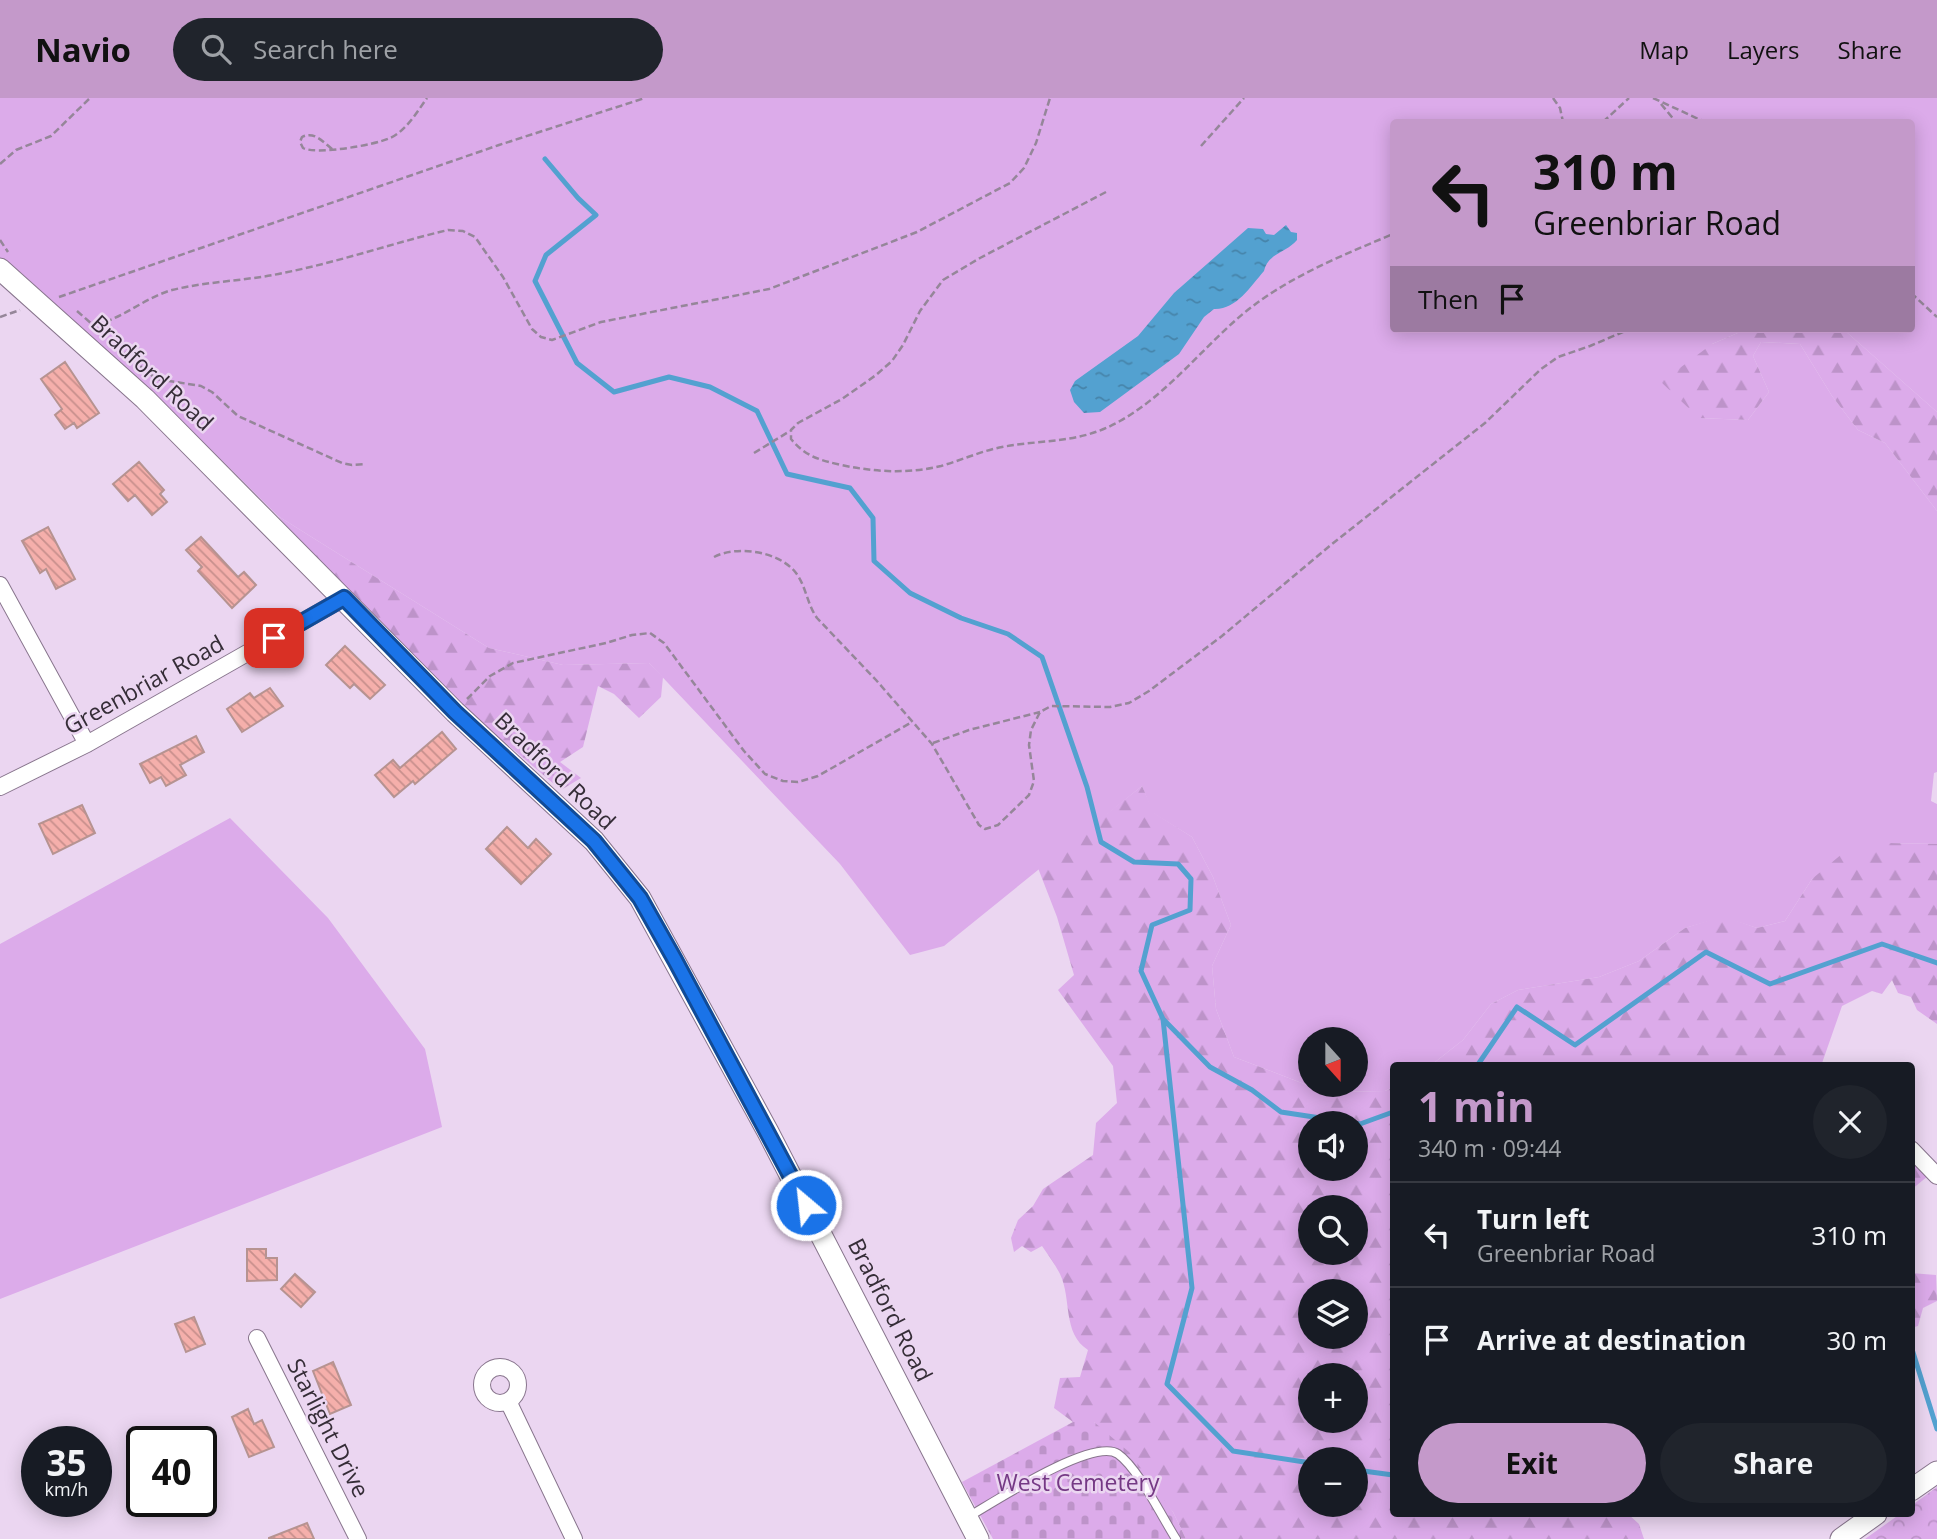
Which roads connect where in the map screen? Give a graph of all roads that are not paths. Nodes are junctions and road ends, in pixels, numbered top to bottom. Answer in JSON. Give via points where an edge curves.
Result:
{"nodes":[{"id":1,"x":7,"y":264,"type":"edge"},
{"id":2,"x":0,"y":585,"type":"edge"},
{"id":3,"x":344,"y":598,"type":"junction"},
{"id":4,"x":87,"y":744,"type":"junction"},
{"id":5,"x":0,"y":787,"type":"edge"},
{"id":6,"x":1915,"y":1153,"type":"edge"},
{"id":7,"x":1937,"y":1176,"type":"edge"},
{"id":8,"x":257,"y":1338,"type":"dead end"},
{"id":9,"x":508,"y":1401,"type":"dead end"},
{"id":10,"x":1937,"y":1472,"type":"edge"},
{"id":11,"x":1915,"y":1487,"type":"edge"},
{"id":12,"x":967,"y":1517,"type":"junction"},
{"id":13,"x":1872,"y":1517,"type":"edge"},
{"id":14,"x":358,"y":1539,"type":"edge"},
{"id":15,"x":574,"y":1539,"type":"edge"},
{"id":16,"x":978,"y":1539,"type":"edge"},
{"id":17,"x":1175,"y":1539,"type":"edge"},
{"id":18,"x":1841,"y":1539,"type":"edge"}],
"edges":[{"from":1,"to":3,"type":"street","name":"Bradford Road","via":[[50,297]]},
{"from":2,"to":4,"type":"street"},
{"from":3,"to":4,"type":"street","name":"Greenbriar Road"},
{"from":3,"to":12,"type":"street","name":"Bradford Road","via":[[455,712],[594,841],[640,898],[768,1132]]},
{"from":4,"to":5,"type":"street","name":"Greenbriar Road"},
{"from":6,"to":7,"type":"street"},
{"from":8,"to":14,"type":"street","name":"Starlight Drive"},
{"from":9,"to":15,"type":"street"},
{"from":10,"to":11,"type":"street"},
{"from":12,"to":16,"type":"street","name":"Bradford Road"},
{"from":12,"to":17,"type":"lane","via":[[1063,1464],[1100,1450],[1117,1453],[1134,1471]]},
{"from":13,"to":18,"type":"street"}]}
